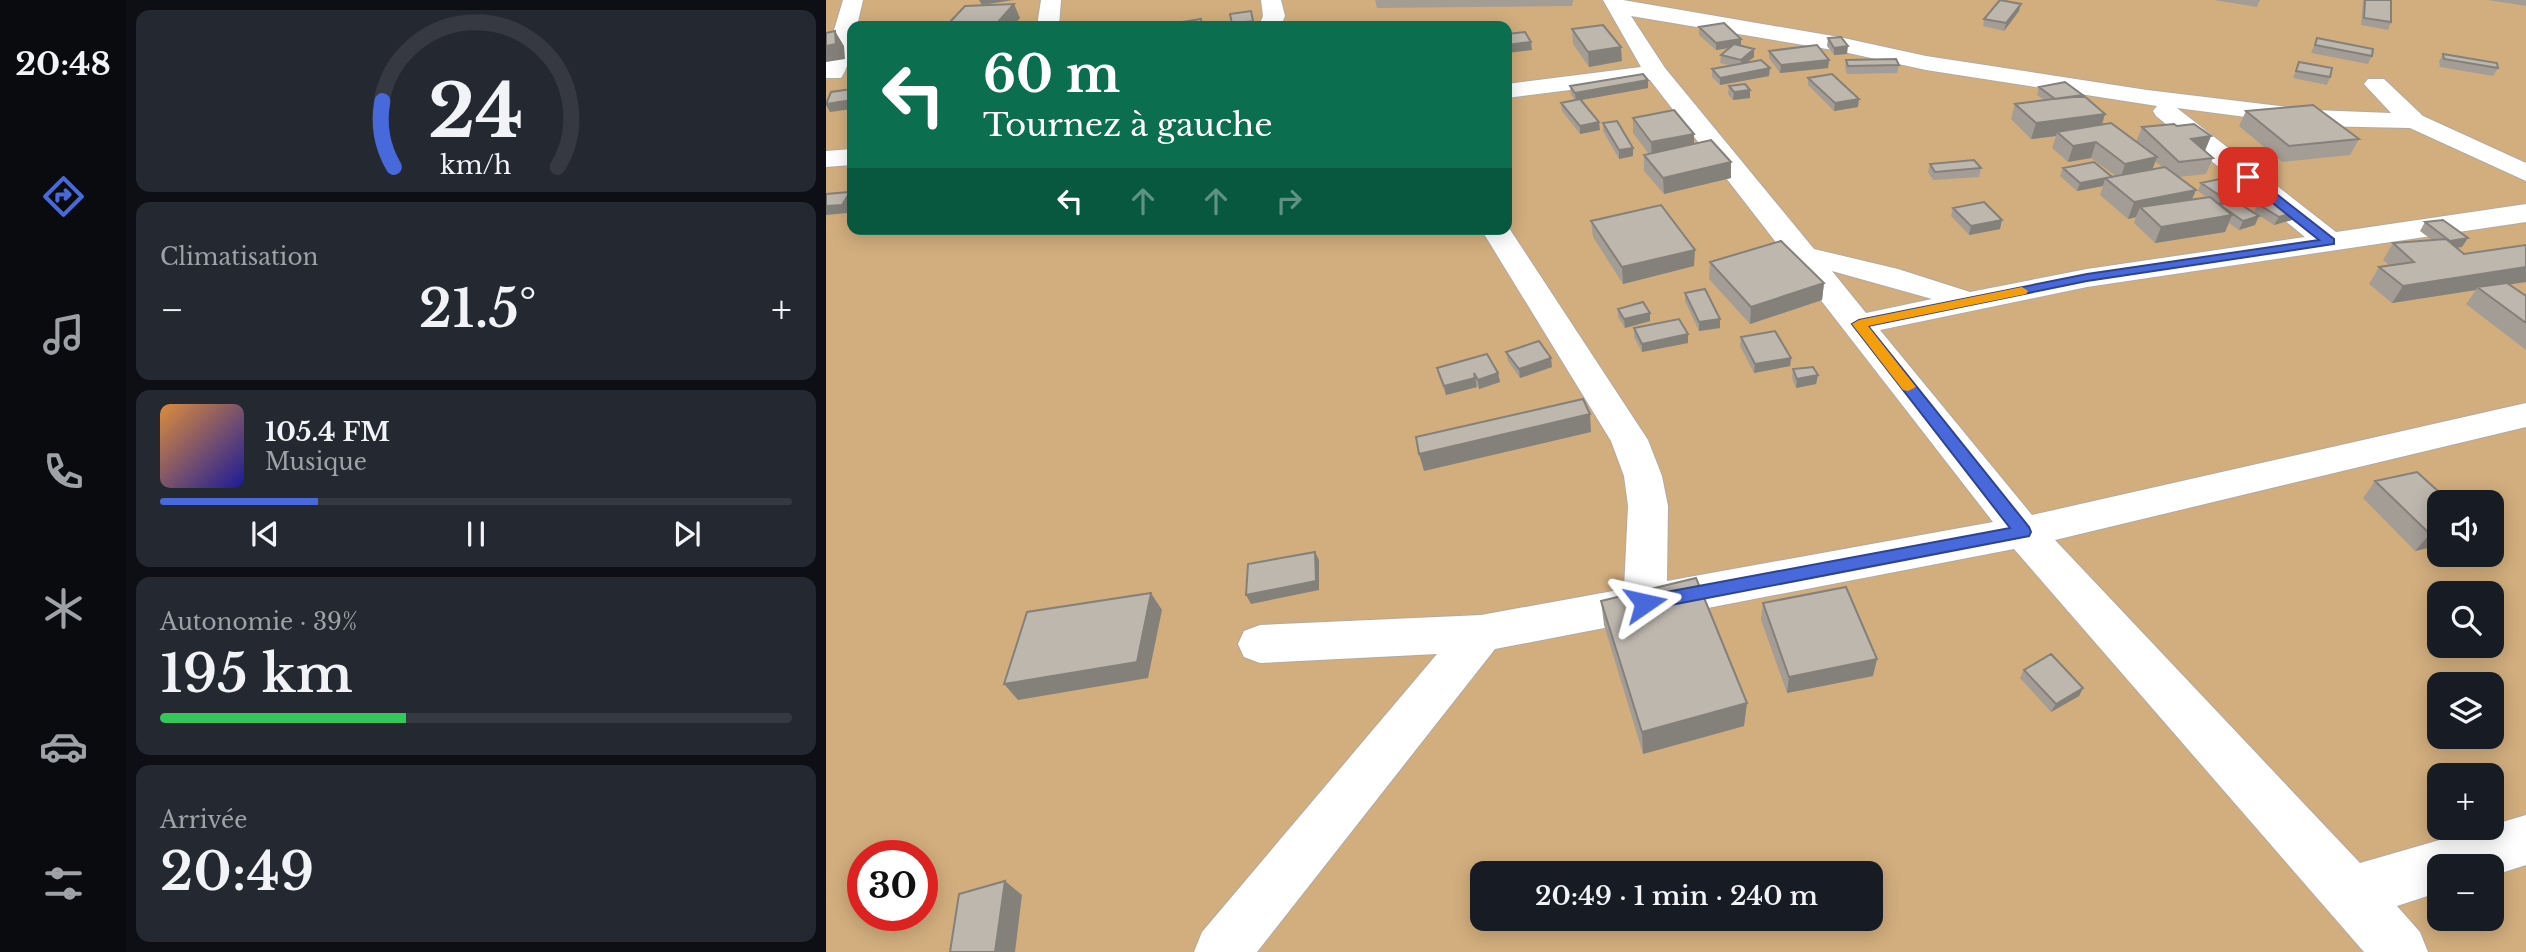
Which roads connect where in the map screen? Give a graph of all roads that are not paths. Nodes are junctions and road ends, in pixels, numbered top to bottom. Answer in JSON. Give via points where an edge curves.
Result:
{"nodes":[{"id":1,"x":853,"y":0,"type":"edge"},
{"id":2,"x":1051,"y":0,"type":"edge"},
{"id":3,"x":1271,"y":0,"type":"edge"},
{"id":4,"x":1614,"y":4,"type":"edge"},
{"id":5,"x":847,"y":21,"type":"edge"},
{"id":6,"x":1049,"y":21,"type":"edge"},
{"id":7,"x":1272,"y":21,"type":"edge"},
{"id":8,"x":847,"y":22,"type":"edge"},
{"id":9,"x":1656,"y":72,"type":"junction"},
{"id":10,"x":833,"y":73,"type":"dead end"},
{"id":11,"x":2376,"y":83,"type":"dead end"},
{"id":12,"x":1512,"y":90,"type":"edge"},
{"id":13,"x":2147,"y":97,"type":"junction"},
{"id":14,"x":2414,"y":121,"type":"junction"},
{"id":15,"x":847,"y":157,"type":"edge"},
{"id":16,"x":826,"y":159,"type":"edge"},
{"id":17,"x":2526,"y":173,"type":"edge"},
{"id":18,"x":2526,"y":213,"type":"edge"},
{"id":19,"x":1499,"y":235,"type":"edge"},
{"id":20,"x":2330,"y":242,"type":"junction"},
{"id":21,"x":1804,"y":256,"type":"junction"},
{"id":22,"x":1967,"y":302,"type":"junction"},
{"id":23,"x":1859,"y":324,"type":"junction"},
{"id":24,"x":2526,"y":415,"type":"edge"},
{"id":25,"x":2023,"y":532,"type":"junction"},
{"id":26,"x":1645,"y":603,"type":"junction"},
{"id":27,"x":1481,"y":633,"type":"junction"},
{"id":28,"x":1260,"y":644,"type":"dead end"},
{"id":29,"x":2526,"y":840,"type":"edge"},
{"id":30,"x":2351,"y":893,"type":"junction"},
{"id":31,"x":1222,"y":952,"type":"edge"},
{"id":32,"x":2400,"y":952,"type":"edge"}],
"edges":[{"from":1,"to":5,"type":"street"},
{"from":2,"to":6,"type":"street"},
{"from":3,"to":7,"type":"street"},
{"from":4,"to":9,"type":"street"},
{"from":4,"to":13,"type":"street","via":[[1926,64]]},
{"from":8,"to":10,"type":"street"},
{"from":9,"to":12,"type":"street"},
{"from":9,"to":21,"type":"street"},
{"from":11,"to":14,"type":"street"},
{"from":13,"to":14,"type":"street","via":[[2314,118]]},
{"from":13,"to":20,"type":"street"},
{"from":14,"to":17,"type":"street"},
{"from":15,"to":16,"type":"street"},
{"from":18,"to":20,"type":"street"},
{"from":19,"to":26,"type":"street","via":[[1629,440],[1648,506]]},
{"from":20,"to":22,"type":"street","via":[[2087,278]]},
{"from":21,"to":22,"type":"street","via":[[1919,283]]},
{"from":21,"to":23,"type":"street"},
{"from":22,"to":23,"type":"street"},
{"from":23,"to":25,"type":"street"},
{"from":24,"to":25,"type":"street"},
{"from":25,"to":26,"type":"street"},
{"from":25,"to":30,"type":"street"},
{"from":26,"to":27,"type":"street"},
{"from":27,"to":28,"type":"street"},
{"from":27,"to":31,"type":"street"},
{"from":29,"to":30,"type":"street"},
{"from":30,"to":32,"type":"street"}]}
